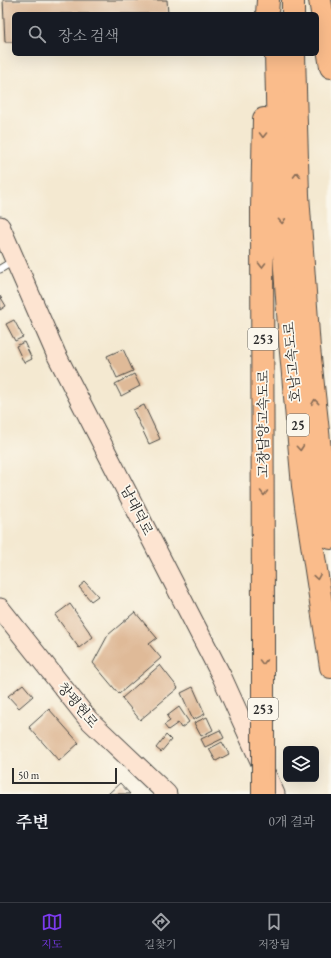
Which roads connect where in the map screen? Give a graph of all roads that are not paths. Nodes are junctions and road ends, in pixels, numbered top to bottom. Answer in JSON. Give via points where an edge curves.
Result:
{"nodes":[{"id":1,"x":268,"y":0,"type":"edge"},
{"id":2,"x":275,"y":0,"type":"edge"},
{"id":3,"x":293,"y":0,"type":"edge"},
{"id":4,"x":320,"y":0,"type":"edge"},
{"id":5,"x":267,"y":12,"type":"edge"},
{"id":6,"x":275,"y":12,"type":"edge"},
{"id":7,"x":293,"y":12,"type":"edge"},
{"id":8,"x":266,"y":56,"type":"edge"},
{"id":9,"x":276,"y":56,"type":"edge"},
{"id":10,"x":294,"y":56,"type":"edge"},
{"id":11,"x":331,"y":67,"type":"edge"},
{"id":12,"x":0,"y":226,"type":"edge"},
{"id":13,"x":8,"y":264,"type":"edge"},
{"id":14,"x":331,"y":538,"type":"edge"},
{"id":15,"x":0,"y":608,"type":"edge"},
{"id":16,"x":331,"y":667,"type":"edge"},
{"id":17,"x":166,"y":794,"type":"edge"},
{"id":18,"x":263,"y":794,"type":"edge"},
{"id":19,"x":275,"y":794,"type":"edge"}],
"edges":[{"from":1,"to":5,"type":"highway"},
{"from":2,"to":6,"type":"highway"},
{"from":3,"to":7,"type":"highway"},
{"from":4,"to":11,"type":"highway"},
{"from":8,"to":18,"type":"highway","name":"고창담양고속도로","number":"253","one_way":true,"bridge":true,"via":[[262,210]]},
{"from":9,"to":16,"type":"highway","name":"호남고속도로","number":"25","one_way":true,"via":[[279,182],[303,486]]},
{"from":14,"to":10,"type":"highway","name":"호남고속도로","number":"25","one_way":true,"via":[[309,348],[298,195]]},
{"from":12,"to":13,"type":"main road","name":"남대덕로"},
{"from":13,"to":19,"type":"main road","name":"남대덕로","via":[[222,677]]},
{"from":15,"to":17,"type":"main road","name":"창평현로","via":[[88,719]]}]}
